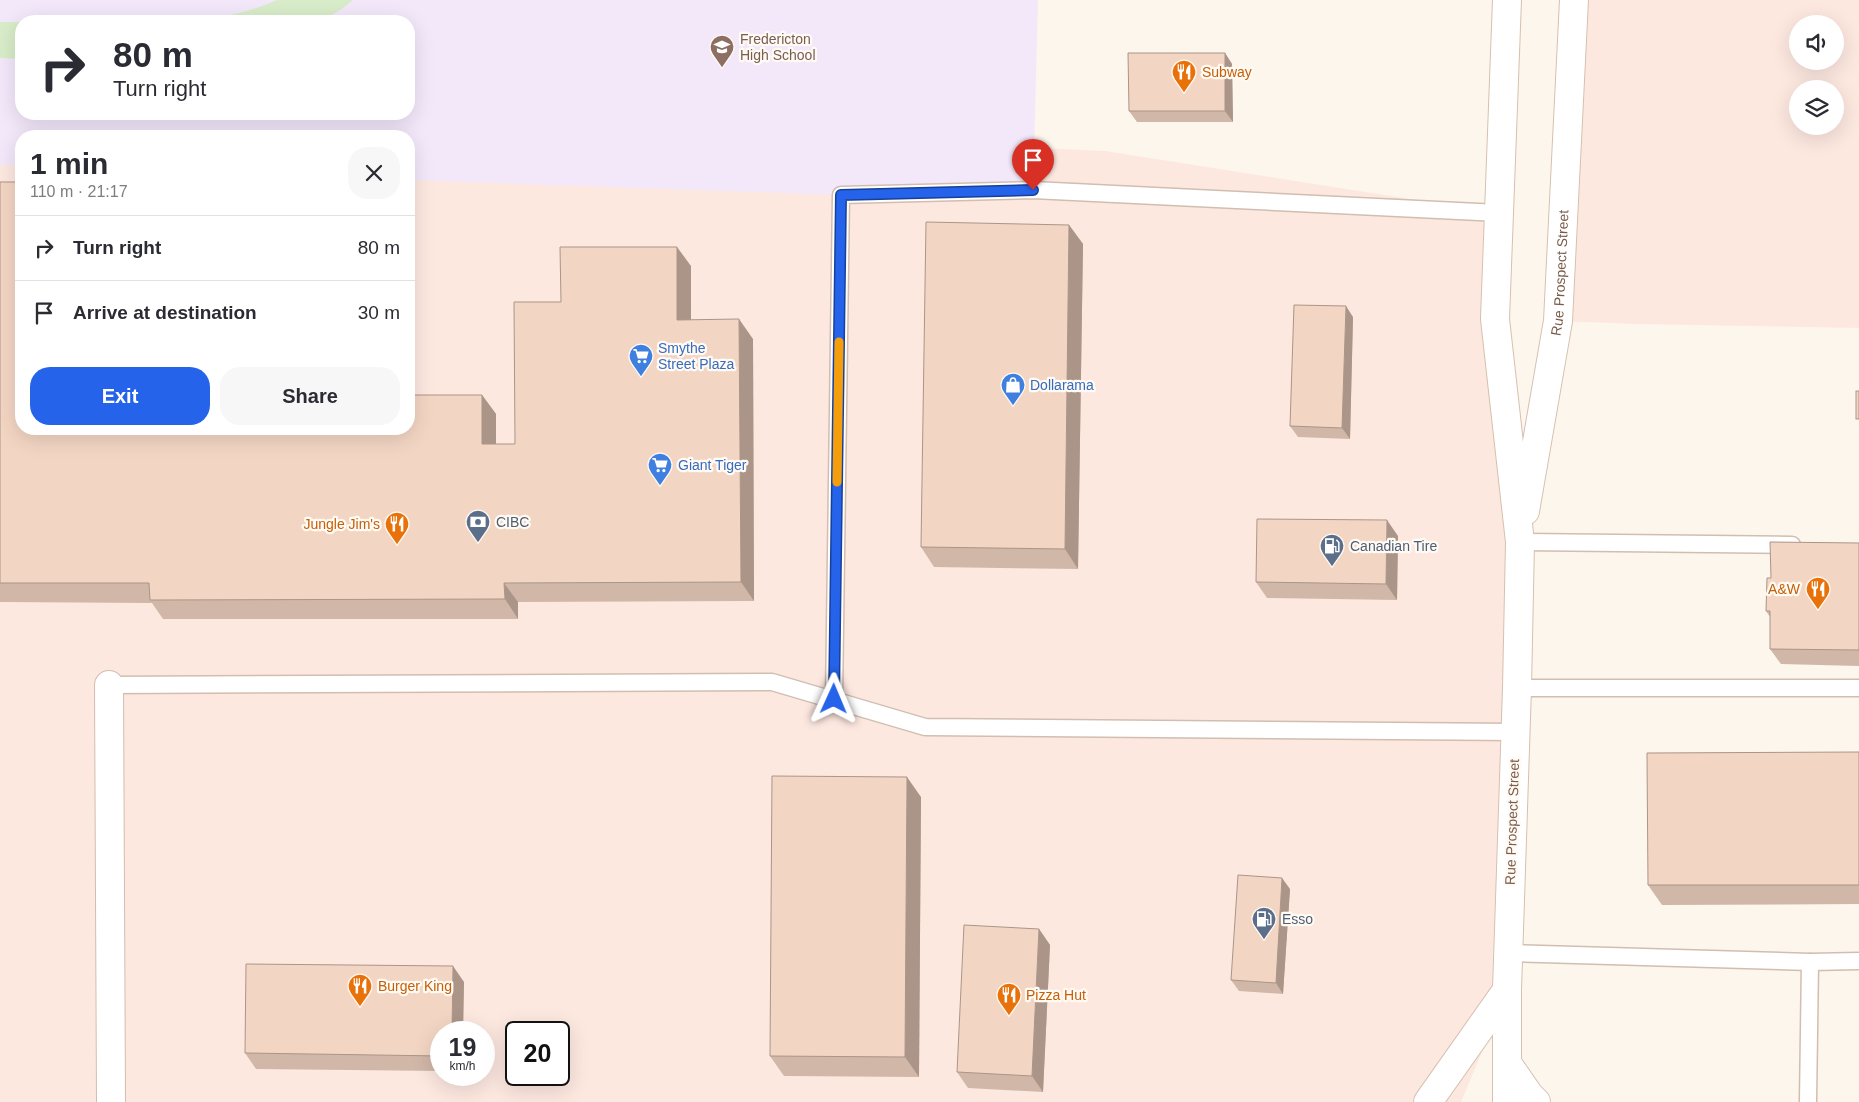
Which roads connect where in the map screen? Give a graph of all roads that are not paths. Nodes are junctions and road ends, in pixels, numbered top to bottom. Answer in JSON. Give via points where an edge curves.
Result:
{"nodes":[{"id":1,"x":1507,"y":0,"type":"edge"},
{"id":2,"x":1574,"y":0,"type":"edge"},
{"id":3,"x":1499,"y":213,"type":"junction"},
{"id":4,"x":1520,"y":542,"type":"junction"},
{"id":5,"x":1810,"y":545,"type":"edge"},
{"id":6,"x":109,"y":685,"type":"joint"},
{"id":7,"x":1517,"y":688,"type":"junction"},
{"id":8,"x":1859,"y":688,"type":"edge"},
{"id":9,"x":834,"y":699,"type":"junction"},
{"id":10,"x":1515,"y":732,"type":"junction"},
{"id":11,"x":1508,"y":953,"type":"junction"},
{"id":12,"x":1859,"y":961,"type":"edge"},
{"id":13,"x":1810,"y":962,"type":"junction"},
{"id":14,"x":1507,"y":990,"type":"junction"},
{"id":15,"x":1507,"y":1062,"type":"junction"},
{"id":16,"x":111,"y":1102,"type":"edge"},
{"id":17,"x":1428,"y":1102,"type":"edge"},
{"id":18,"x":1507,"y":1102,"type":"edge"},
{"id":19,"x":1536,"y":1102,"type":"edge"},
{"id":20,"x":1808,"y":1102,"type":"edge"}],
"edges":[{"from":1,"to":3,"type":"main road","name":"Rue Prospect Street"},
{"from":2,"to":4,"type":"main road","name":"Rue Prospect Street","via":[[1558,320]]},
{"from":3,"to":4,"type":"main road","name":"Rue Prospect Street","via":[[1495,319]]},
{"from":3,"to":9,"type":"lane","via":[[1033,190],[841,195]]},
{"from":4,"to":5,"type":"lane"},
{"from":4,"to":7,"type":"main road","name":"Rue Prospect Street"},
{"from":6,"to":9,"type":"lane","via":[[772,682]]},
{"from":6,"to":16,"type":"main road"},
{"from":7,"to":8,"type":"lane"},
{"from":7,"to":10,"type":"main road","name":"Rue Prospect Street"},
{"from":9,"to":10,"type":"lane","via":[[925,727]]},
{"from":10,"to":11,"type":"main road","name":"Rue Prospect Street"},
{"from":11,"to":13,"type":"lane"},
{"from":11,"to":14,"type":"main road","name":"Rue Prospect Street"},
{"from":12,"to":13,"type":"lane"},
{"from":13,"to":20,"type":"lane"},
{"from":14,"to":15,"type":"main road","name":"Rue Prospect Street"},
{"from":14,"to":17,"type":"main road"},
{"from":15,"to":18,"type":"main road","name":"Rue Prospect Street"},
{"from":15,"to":19,"type":"main road"}]}
